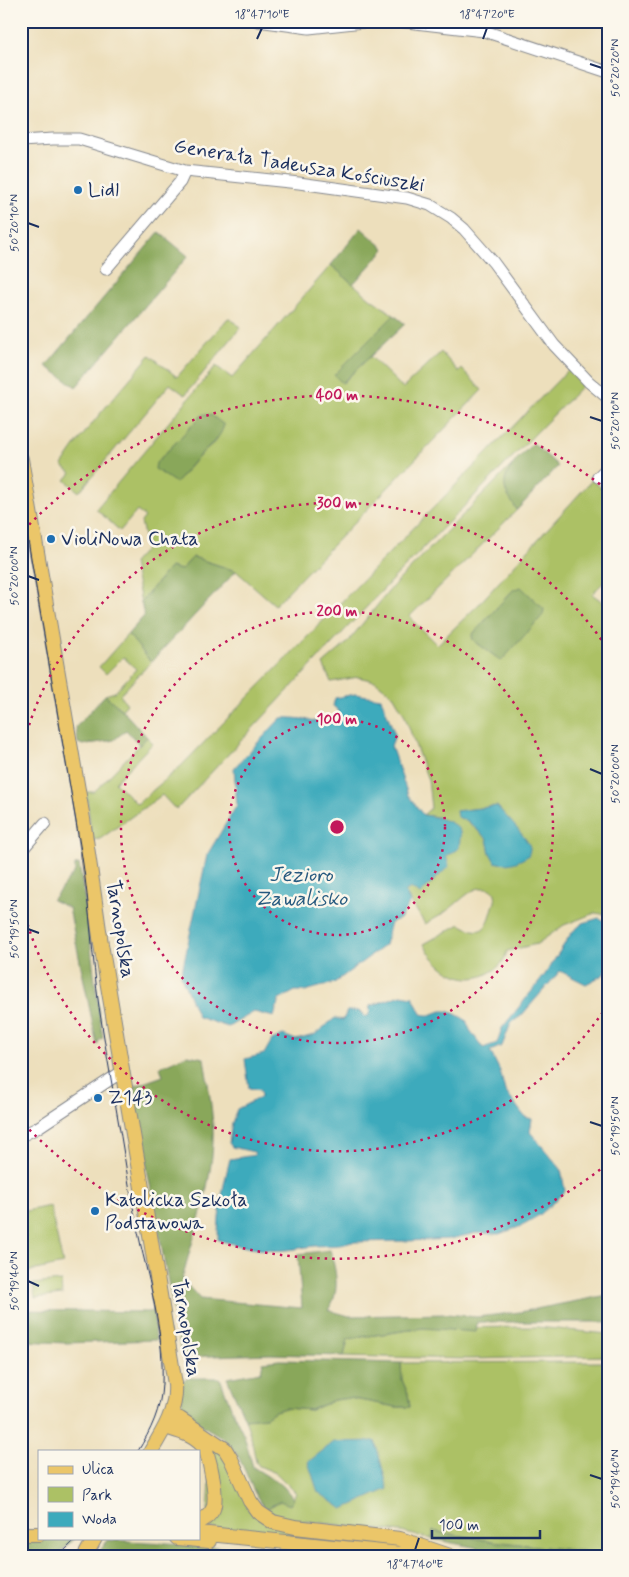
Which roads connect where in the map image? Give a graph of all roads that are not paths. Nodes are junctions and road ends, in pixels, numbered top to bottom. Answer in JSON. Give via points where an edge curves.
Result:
{"nodes":[{"id":1,"x":258,"y":21,"type":"edge"},
{"id":2,"x":372,"y":21,"type":"edge"},
{"id":3,"x":398,"y":21,"type":"edge"},
{"id":4,"x":444,"y":24,"type":"edge"},
{"id":5,"x":608,"y":72,"type":"edge"},
{"id":6,"x":21,"y":141,"type":"edge"},
{"id":7,"x":185,"y":171,"type":"junction"},
{"id":8,"x":106,"y":269,"type":"dead end"},
{"id":9,"x":608,"y":398,"type":"edge"},
{"id":10,"x":21,"y":459,"type":"edge"},
{"id":11,"x":608,"y":468,"type":"edge"},
{"id":12,"x":598,"y":477,"type":"dead end"},
{"id":13,"x":45,"y":823,"type":"dead end"},
{"id":14,"x":21,"y":851,"type":"edge"},
{"id":15,"x":123,"y":1071,"type":"junction"},
{"id":16,"x":21,"y":1136,"type":"edge"},
{"id":17,"x":170,"y":1416,"type":"junction"},
{"id":18,"x":152,"y":1450,"type":"edge"},
{"id":19,"x":200,"y":1522,"type":"edge"},
{"id":20,"x":38,"y":1526,"type":"edge"},
{"id":21,"x":21,"y":1527,"type":"edge"},
{"id":22,"x":200,"y":1533,"type":"edge"},
{"id":23,"x":21,"y":1534,"type":"edge"},
{"id":24,"x":38,"y":1534,"type":"edge"},
{"id":25,"x":94,"y":1540,"type":"edge"},
{"id":26,"x":197,"y":1540,"type":"edge"},
{"id":27,"x":85,"y":1556,"type":"edge"},
{"id":28,"x":348,"y":1556,"type":"edge"},
{"id":29,"x":420,"y":1556,"type":"edge"},
{"id":30,"x":450,"y":1556,"type":"edge"}],
"edges":[{"from":1,"to":2,"type":"street","via":[[309,28]]},
{"from":3,"to":4,"type":"street"},
{"from":4,"to":5,"type":"street","via":[[496,34]]},
{"from":6,"to":7,"type":"street","name":"Generała Tadeusza Kościuszki","via":[[79,139]]},
{"from":7,"to":8,"type":"street","via":[[180,182]]},
{"from":7,"to":9,"type":"street","name":"Generała Tadeusza Kościuszki","via":[[299,182],[407,198],[439,210],[482,248],[554,345],[588,382]]},
{"from":10,"to":15,"type":"main road","name":"Tarnopolska"},
{"from":11,"to":12,"type":"street"},
{"from":13,"to":14,"type":"street"},
{"from":15,"to":16,"type":"street","via":[[45,1124]]},
{"from":15,"to":17,"type":"main road","name":"Tarnopolska","via":[[176,1390]]},
{"from":17,"to":18,"type":"main road"},
{"from":17,"to":19,"type":"main road","via":[[206,1450],[215,1500],[212,1511]]},
{"from":17,"to":30,"type":"main road","via":[[224,1449],[232,1459],[250,1501],[258,1512],[273,1522],[295,1528],[400,1539]]},
{"from":20,"to":21,"type":"main road"},
{"from":22,"to":29,"type":"main road"},
{"from":23,"to":24,"type":"main road"},
{"from":25,"to":27,"type":"main road"},
{"from":26,"to":28,"type":"main road"}]}
